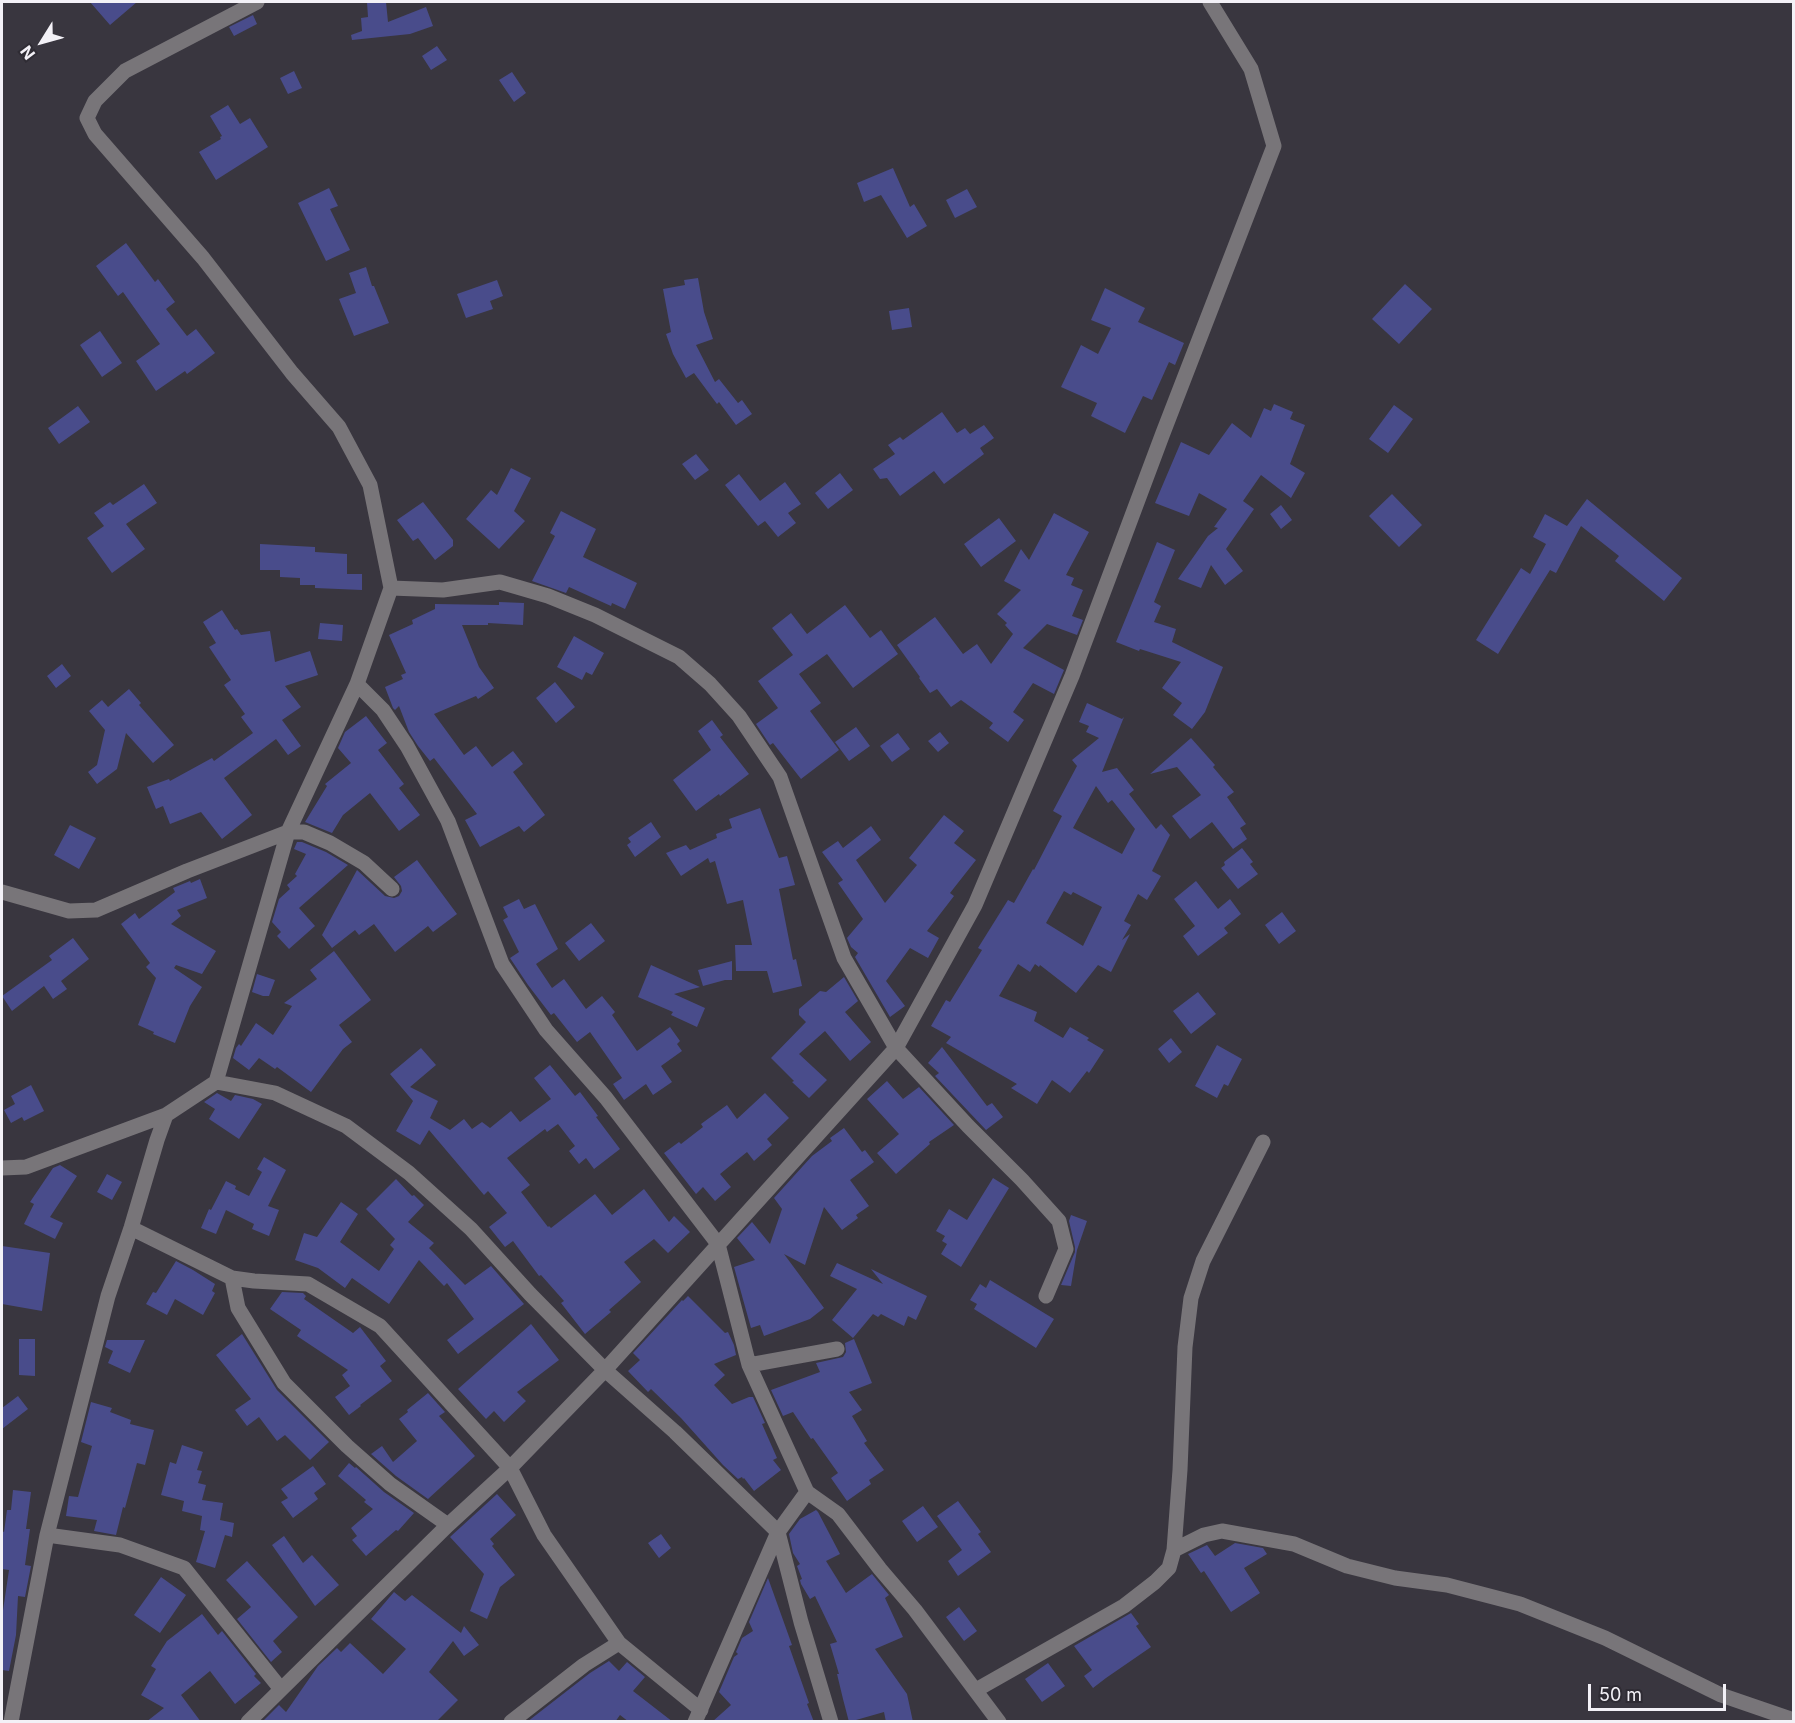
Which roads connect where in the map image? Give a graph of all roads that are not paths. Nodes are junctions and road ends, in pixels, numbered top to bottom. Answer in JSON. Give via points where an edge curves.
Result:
{"nodes":[{"id":1,"x":257,"y":2,"type":"edge"},
{"id":2,"x":1209,"y":2,"type":"edge"},
{"id":3,"x":391,"y":588,"type":"junction"},
{"id":4,"x":357,"y":684,"type":"junction"},
{"id":5,"x":288,"y":832,"type":"junction"},
{"id":6,"x":392,"y":889,"type":"dead end"},
{"id":7,"x":2,"y":892,"type":"edge"},
{"id":8,"x":896,"y":1048,"type":"junction"},
{"id":9,"x":216,"y":1082,"type":"junction"},
{"id":10,"x":166,"y":1115,"type":"junction"},
{"id":11,"x":1263,"y":1142,"type":"dead end"},
{"id":12,"x":2,"y":1168,"type":"edge"},
{"id":13,"x":131,"y":1228,"type":"junction"},
{"id":14,"x":718,"y":1244,"type":"junction"},
{"id":15,"x":232,"y":1278,"type":"junction"},
{"id":16,"x":1046,"y":1296,"type":"dead end"},
{"id":17,"x":837,"y":1349,"type":"dead end"},
{"id":18,"x":749,"y":1365,"type":"junction"},
{"id":19,"x":605,"y":1370,"type":"junction"},
{"id":20,"x":510,"y":1468,"type":"junction"},
{"id":21,"x":807,"y":1491,"type":"junction"},
{"id":22,"x":448,"y":1525,"type":"junction"},
{"id":23,"x":778,"y":1533,"type":"junction"},
{"id":24,"x":47,"y":1535,"type":"junction"},
{"id":25,"x":1174,"y":1550,"type":"junction"},
{"id":26,"x":619,"y":1643,"type":"junction"},
{"id":27,"x":280,"y":1688,"type":"junction"},
{"id":28,"x":976,"y":1690,"type":"junction"},
{"id":29,"x":698,"y":1716,"type":"edge"},
{"id":30,"x":1794,"y":1720,"type":"edge"},
{"id":31,"x":11,"y":1722,"type":"edge"},
{"id":32,"x":248,"y":1722,"type":"edge"},
{"id":33,"x":511,"y":1722,"type":"edge"},
{"id":34,"x":831,"y":1722,"type":"edge"},
{"id":35,"x":999,"y":1722,"type":"edge"}],
"edges":[{"from":1,"to":3,"type":"street","via":[[125,71],[95,101],[87,118],[95,134],[339,427],[370,485]]},
{"from":2,"to":8,"type":"street","via":[[1251,69],[1274,146],[1072,676],[975,905]]},
{"from":3,"to":4,"type":"street"},
{"from":3,"to":8,"type":"street","via":[[443,590],[501,582],[548,596],[679,657],[710,684],[740,716],[780,777],[844,958]]},
{"from":4,"to":5,"type":"street"},
{"from":4,"to":14,"type":"street","via":[[383,710],[407,746],[448,821],[502,964],[546,1030],[606,1098]]},
{"from":5,"to":6,"type":"street","via":[[304,831],[330,843],[364,863]]},
{"from":5,"to":7,"type":"street","via":[[96,910],[69,911]]},
{"from":5,"to":9,"type":"street"},
{"from":8,"to":14,"type":"street"},
{"from":8,"to":16,"type":"street","via":[[1059,1221],[1066,1248]]},
{"from":9,"to":10,"type":"street"},
{"from":9,"to":19,"type":"street","via":[[275,1093],[346,1126],[409,1173],[471,1229]]},
{"from":10,"to":12,"type":"street","via":[[26,1167]]},
{"from":10,"to":13,"type":"street"},
{"from":11,"to":25,"type":"street","via":[[1203,1261],[1191,1298]]},
{"from":13,"to":15,"type":"street"},
{"from":13,"to":24,"type":"street","via":[[108,1296]]},
{"from":14,"to":18,"type":"street"},
{"from":14,"to":19,"type":"street"},
{"from":15,"to":20,"type":"street","via":[[308,1284],[380,1326]]},
{"from":15,"to":22,"type":"street","via":[[238,1308],[284,1383],[390,1484]]},
{"from":17,"to":18,"type":"street"},
{"from":18,"to":21,"type":"street"},
{"from":19,"to":20,"type":"street"},
{"from":19,"to":23,"type":"street"},
{"from":20,"to":22,"type":"street"},
{"from":20,"to":26,"type":"street","via":[[544,1535]]},
{"from":21,"to":23,"type":"street"},
{"from":21,"to":28,"type":"street","via":[[838,1514]]},
{"from":22,"to":27,"type":"street"},
{"from":23,"to":29,"type":"street"},
{"from":23,"to":34,"type":"street"},
{"from":24,"to":27,"type":"street","via":[[120,1545],[184,1568]]},
{"from":24,"to":31,"type":"street"},
{"from":25,"to":28,"type":"street","via":[[1163,1576],[1124,1606]]},
{"from":25,"to":30,"type":"street","via":[[1222,1531],[1294,1544],[1347,1566],[1520,1604],[1605,1638],[1722,1695]]},
{"from":26,"to":29,"type":"street"},
{"from":26,"to":33,"type":"street"},
{"from":27,"to":32,"type":"street"},
{"from":28,"to":35,"type":"street"}]}
